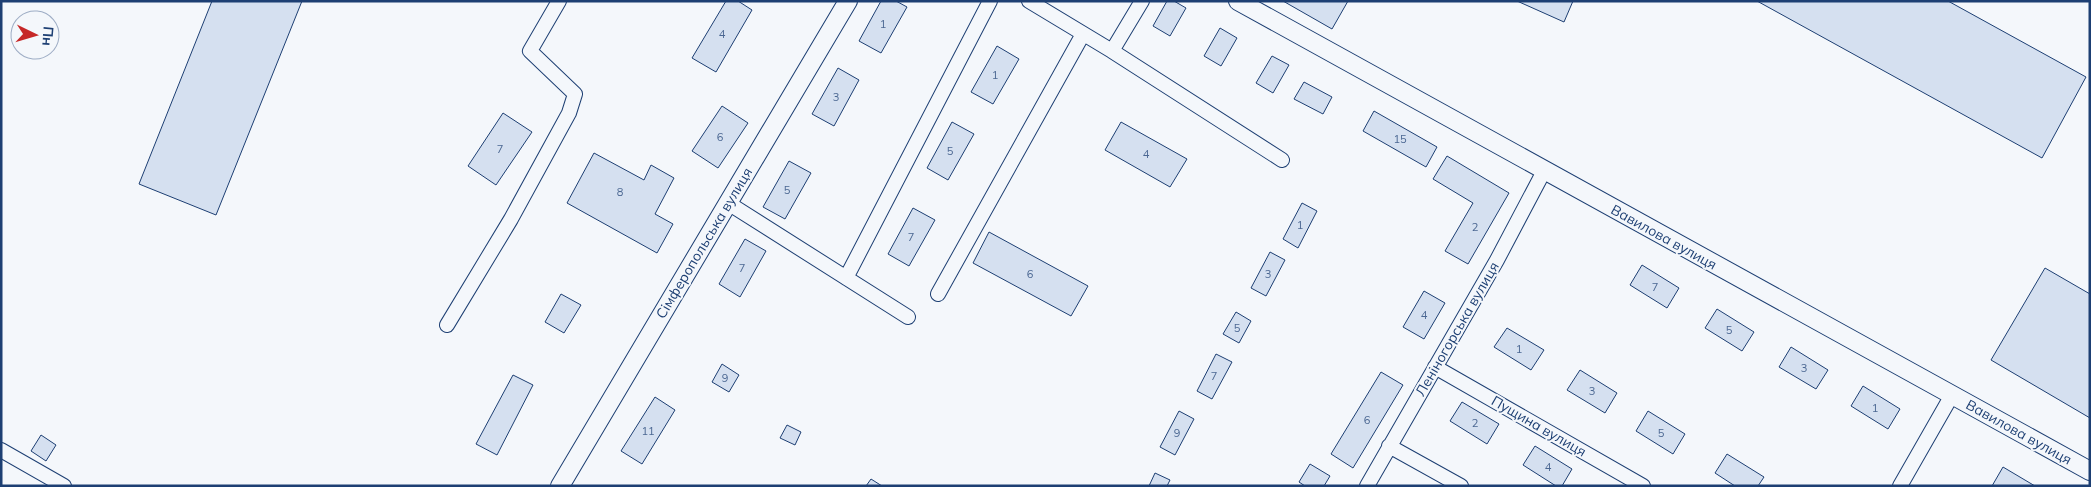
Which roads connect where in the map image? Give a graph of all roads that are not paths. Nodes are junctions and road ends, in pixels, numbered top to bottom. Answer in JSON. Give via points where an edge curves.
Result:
{"nodes":[{"id":1,"x":559,"y":1,"type":"edge"},
{"id":2,"x":848,"y":1,"type":"edge"},
{"id":3,"x":990,"y":1,"type":"edge"},
{"id":4,"x":1029,"y":1,"type":"edge"},
{"id":5,"x":1142,"y":1,"type":"edge"},
{"id":6,"x":1238,"y":1,"type":"edge"},
{"id":7,"x":1083,"y":34,"type":"junction"},
{"id":8,"x":1112,"y":51,"type":"junction"},
{"id":9,"x":1282,"y":160,"type":"dead end"},
{"id":10,"x":1544,"y":171,"type":"junction"},
{"id":11,"x":728,"y":203,"type":"junction"},
{"id":12,"x":846,"y":278,"type":"junction"},
{"id":13,"x":938,"y":294,"type":"dead end"},
{"id":14,"x":908,"y":317,"type":"dead end"},
{"id":15,"x":447,"y":326,"type":"dead end"},
{"id":16,"x":1435,"y":367,"type":"junction"},
{"id":17,"x":1952,"y":395,"type":"junction"},
{"id":18,"x":1389,"y":446,"type":"junction"},
{"id":19,"x":1,"y":450,"type":"edge"},
{"id":20,"x":2090,"y":471,"type":"edge"},
{"id":21,"x":64,"y":486,"type":"edge"},
{"id":22,"x":560,"y":486,"type":"edge"},
{"id":23,"x":1367,"y":486,"type":"edge"},
{"id":24,"x":1461,"y":486,"type":"edge"},
{"id":25,"x":1644,"y":486,"type":"edge"},
{"id":26,"x":1900,"y":486,"type":"edge"}],
"edges":[{"from":1,"to":15,"type":"street","via":[[530,52],[575,94],[569,114],[511,220]]},
{"from":2,"to":11,"type":"street","name":"Сімферопольська вулиця"},
{"from":3,"to":12,"type":"street"},
{"from":4,"to":7,"type":"street"},
{"from":5,"to":8,"type":"street"},
{"from":6,"to":10,"type":"street","name":"Вавилова вулиця"},
{"from":7,"to":8,"type":"street"},
{"from":7,"to":13,"type":"street"},
{"from":8,"to":9,"type":"street"},
{"from":10,"to":16,"type":"street","name":"Леніногорська вулиця"},
{"from":10,"to":17,"type":"street","name":"Вавилова вулиця"},
{"from":11,"to":12,"type":"street"},
{"from":11,"to":22,"type":"street","name":"Сімферопольська вулиця"},
{"from":12,"to":14,"type":"street"},
{"from":16,"to":18,"type":"street","name":"Леніногорська вулиця"},
{"from":16,"to":25,"type":"street","name":"Пущина вулиця"},
{"from":17,"to":20,"type":"street","name":"Вавилова вулиця"},
{"from":17,"to":26,"type":"street"},
{"from":18,"to":23,"type":"street","name":"Леніногорська вулиця"},
{"from":18,"to":24,"type":"street"},
{"from":19,"to":21,"type":"street"}]}
